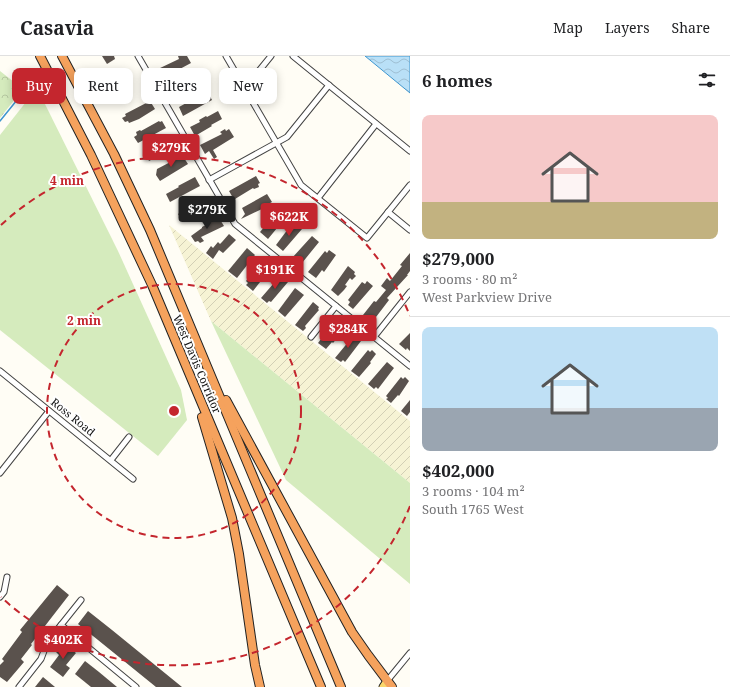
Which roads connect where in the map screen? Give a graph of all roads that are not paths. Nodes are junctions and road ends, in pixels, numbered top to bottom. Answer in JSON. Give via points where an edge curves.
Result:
{"nodes":[{"id":1,"x":40,"y":56,"type":"edge"},
{"id":2,"x":62,"y":56,"type":"edge"},
{"id":3,"x":138,"y":56,"type":"edge"},
{"id":4,"x":226,"y":56,"type":"edge"},
{"id":5,"x":271,"y":56,"type":"edge"},
{"id":6,"x":293,"y":56,"type":"edge"},
{"id":7,"x":233,"y":68,"type":"edge"},
{"id":8,"x":261,"y":68,"type":"edge"},
{"id":9,"x":329,"y":85,"type":"junction"},
{"id":10,"x":254,"y":104,"type":"edge"},
{"id":11,"x":376,"y":124,"type":"junction"},
{"id":12,"x":276,"y":143,"type":"junction"},
{"id":13,"x":410,"y":151,"type":"edge"},
{"id":14,"x":210,"y":180,"type":"junction"},
{"id":15,"x":410,"y":185,"type":"edge"},
{"id":16,"x":318,"y":198,"type":"junction"},
{"id":17,"x":388,"y":212,"type":"junction"},
{"id":18,"x":410,"y":230,"type":"edge"},
{"id":19,"x":410,"y":292,"type":"edge"},
{"id":20,"x":336,"y":306,"type":"junction"},
{"id":21,"x":312,"y":337,"type":"dead end"},
{"id":22,"x":374,"y":337,"type":"junction"},
{"id":23,"x":410,"y":366,"type":"edge"},
{"id":24,"x":208,"y":370,"type":"junction"},
{"id":25,"x":0,"y":372,"type":"edge"},
{"id":26,"x":196,"y":390,"type":"junction"},
{"id":27,"x":49,"y":411,"type":"junction"},
{"id":28,"x":129,"y":437,"type":"dead end"},
{"id":29,"x":111,"y":460,"type":"junction"},
{"id":30,"x":0,"y":473,"type":"edge"},
{"id":31,"x":133,"y":479,"type":"dead end"},
{"id":32,"x":7,"y":577,"type":"dead end"},
{"id":33,"x":0,"y":597,"type":"edge"},
{"id":34,"x":81,"y":600,"type":"dead end"},
{"id":35,"x":61,"y":625,"type":"junction"},
{"id":36,"x":410,"y":654,"type":"edge"},
{"id":37,"x":387,"y":685,"type":"edge"},
{"id":38,"x":19,"y":687,"type":"edge"},
{"id":39,"x":136,"y":687,"type":"edge"},
{"id":40,"x":260,"y":687,"type":"edge"},
{"id":41,"x":321,"y":687,"type":"edge"},
{"id":42,"x":341,"y":687,"type":"edge"}],
"edges":[{"from":1,"to":26,"type":"highway","name":"West Davis Corridor","via":[[115,205]]},
{"from":2,"to":24,"type":"highway","name":"West Davis Corridor","via":[[138,204]]},
{"from":3,"to":14,"type":"street"},
{"from":4,"to":7,"type":"street"},
{"from":5,"to":8,"type":"street"},
{"from":6,"to":9,"type":"street"},
{"from":9,"to":11,"type":"street"},
{"from":9,"to":12,"type":"street","via":[[287,137]]},
{"from":10,"to":12,"type":"street"},
{"from":11,"to":13,"type":"street"},
{"from":11,"to":16,"type":"street"},
{"from":12,"to":14,"type":"street"},
{"from":12,"to":16,"type":"street","via":[[301,185]]},
{"from":14,"to":20,"type":"street","via":[[235,224]]},
{"from":15,"to":17,"type":"street"},
{"from":16,"to":17,"type":"street","via":[[367,238]]},
{"from":17,"to":18,"type":"street"},
{"from":19,"to":22,"type":"street"},
{"from":20,"to":21,"type":"street"},
{"from":20,"to":22,"type":"street"},
{"from":22,"to":23,"type":"street"},
{"from":24,"to":37,"type":"highway","via":[[352,632]]},
{"from":24,"to":42,"type":"highway","name":"West Davis Corridor"},
{"from":25,"to":27,"type":"street","name":"Ross Road"},
{"from":26,"to":40,"type":"highway","via":[[232,518]]},
{"from":26,"to":41,"type":"highway","name":"West Davis Corridor"},
{"from":27,"to":29,"type":"street","name":"Ross Road"},
{"from":27,"to":30,"type":"street"},
{"from":28,"to":29,"type":"street"},
{"from":29,"to":31,"type":"street","name":"Ross Road"},
{"from":32,"to":33,"type":"street","via":[[4,592]]},
{"from":34,"to":35,"type":"street"},
{"from":35,"to":38,"type":"street","via":[[49,640],[41,660]]},
{"from":35,"to":39,"type":"street"},
{"from":36,"to":37,"type":"street"}]}
